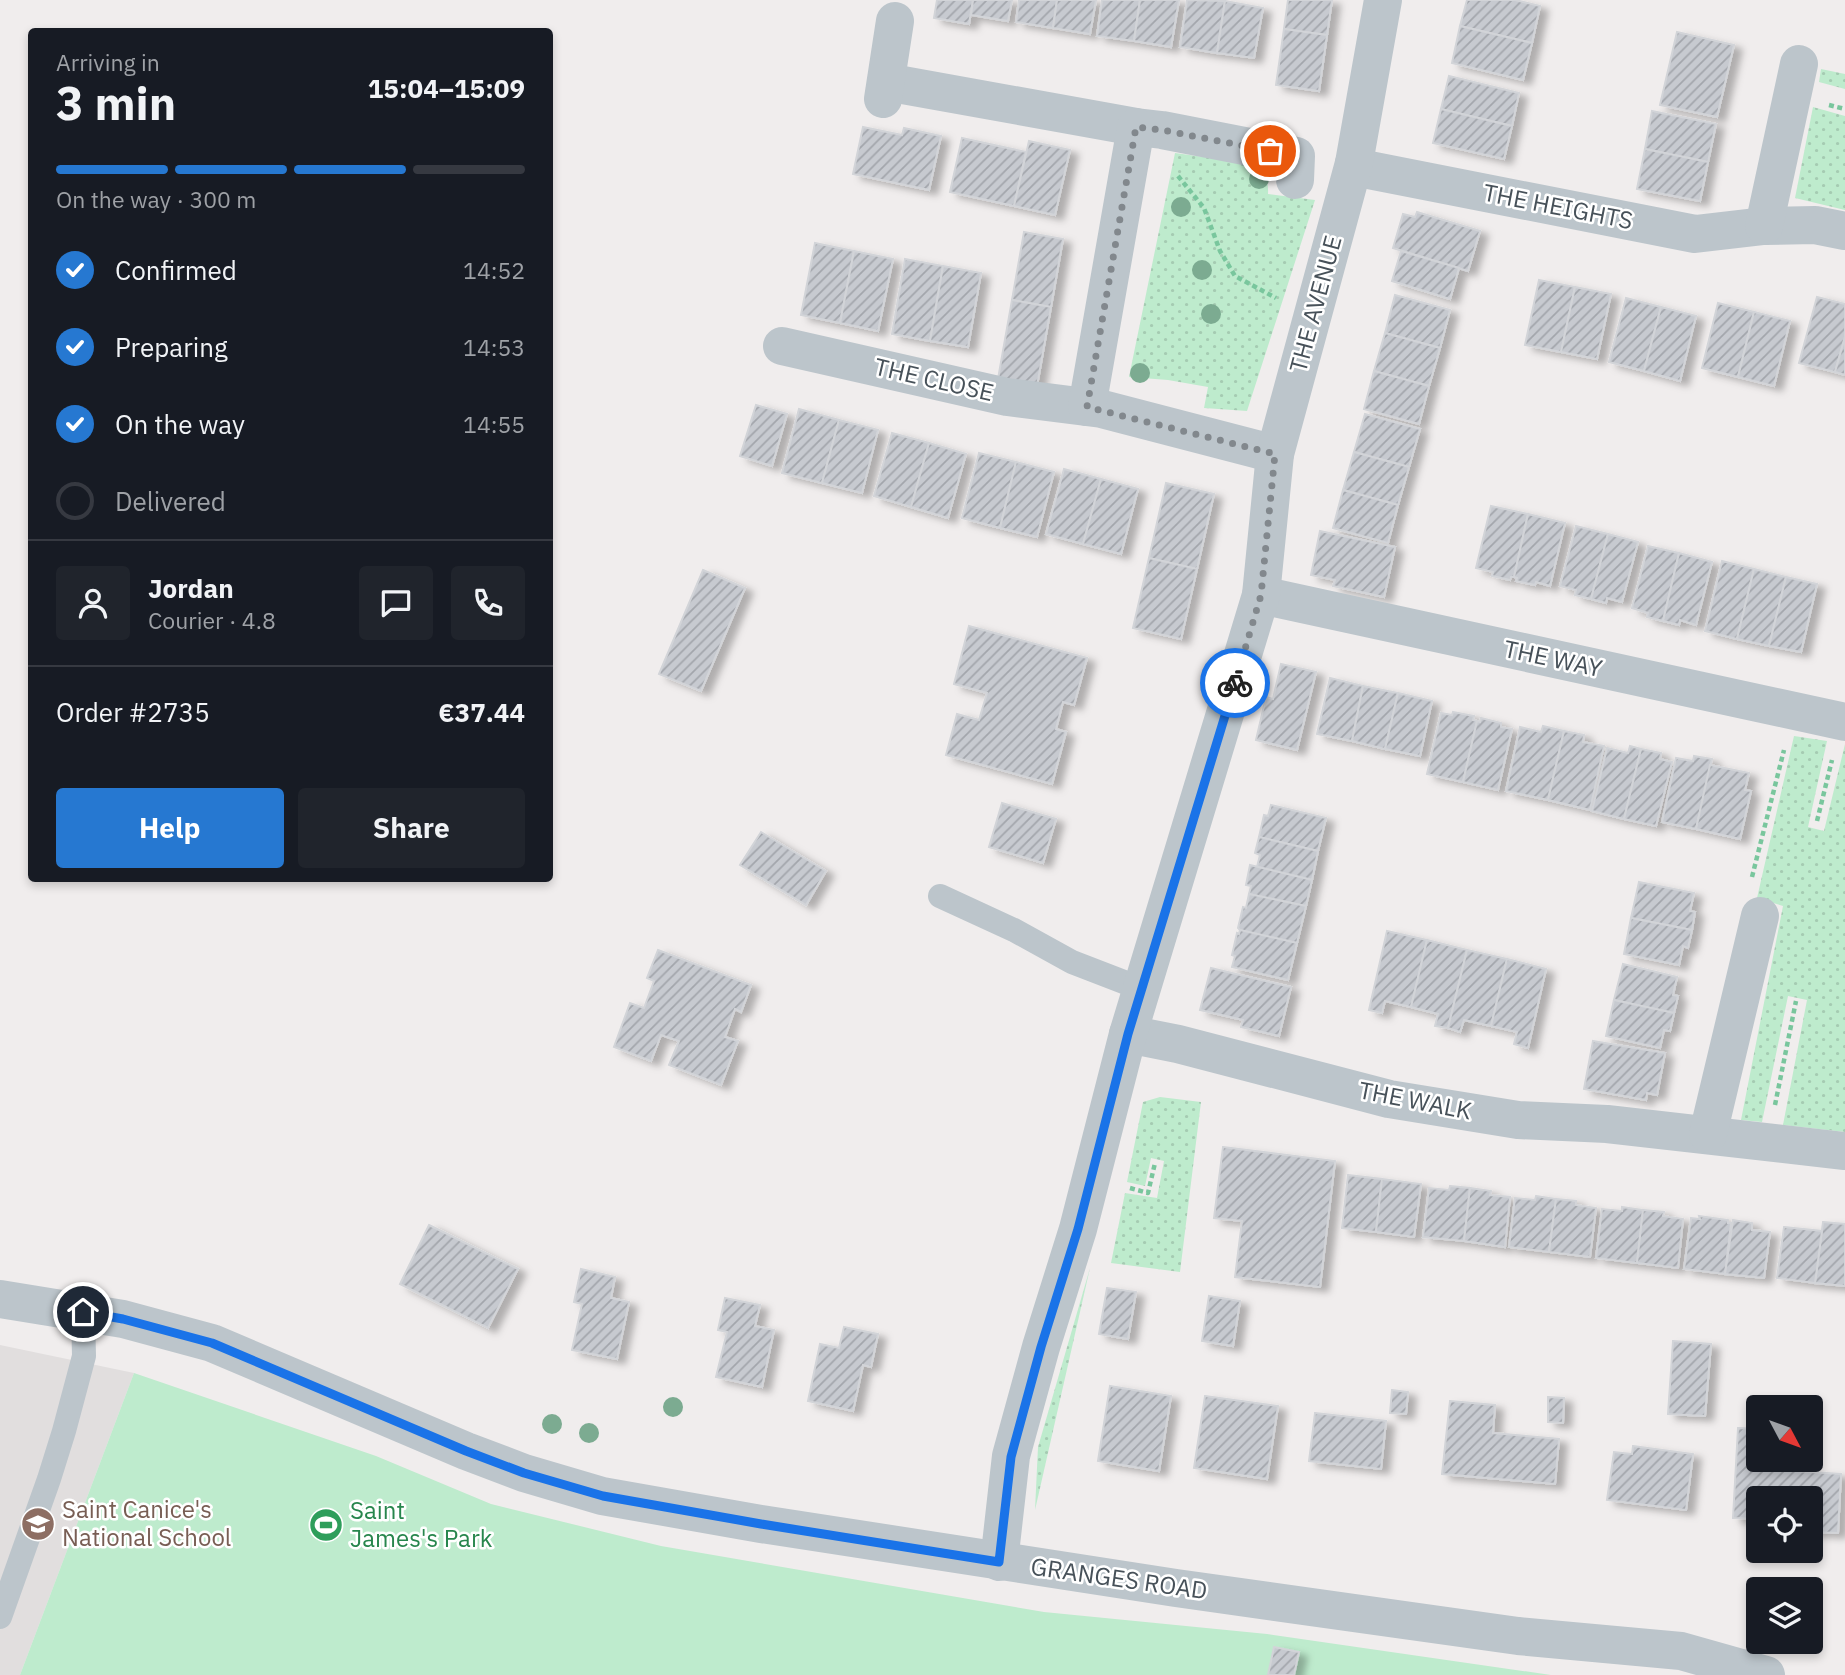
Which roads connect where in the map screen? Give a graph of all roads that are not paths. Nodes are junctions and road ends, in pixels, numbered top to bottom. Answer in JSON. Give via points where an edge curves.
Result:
{"nodes":[{"id":1,"x":1383,"y":0,"type":"edge"},
{"id":2,"x":895,"y":21,"type":"dead end"},
{"id":3,"x":1799,"y":64,"type":"dead end"},
{"id":4,"x":1149,"y":129,"type":"junction"},
{"id":5,"x":1354,"y":163,"type":"junction"},
{"id":6,"x":1295,"y":180,"type":"dead end"},
{"id":7,"x":1764,"y":226,"type":"junction"},
{"id":8,"x":1845,"y":231,"type":"edge"},
{"id":9,"x":781,"y":348,"type":"dead end"},
{"id":10,"x":1087,"y":407,"type":"junction"},
{"id":11,"x":1275,"y":454,"type":"junction"},
{"id":12,"x":1259,"y":602,"type":"junction"},
{"id":13,"x":1843,"y":722,"type":"edge"},
{"id":14,"x":940,"y":896,"type":"dead end"},
{"id":15,"x":1760,"y":916,"type":"road end"},
{"id":16,"x":1142,"y":989,"type":"junction"},
{"id":17,"x":1128,"y":1034,"type":"junction"},
{"id":18,"x":1708,"y":1134,"type":"junction"},
{"id":19,"x":1845,"y":1151,"type":"edge"},
{"id":20,"x":0,"y":1299,"type":"edge"},
{"id":21,"x":83,"y":1312,"type":"junction"},
{"id":22,"x":999,"y":1562,"type":"junction"},
{"id":23,"x":0,"y":1617,"type":"edge"},
{"id":24,"x":1766,"y":1675,"type":"edge"}],
"edges":[{"from":1,"to":5,"type":"street","name":"THE AVENUE"},
{"from":2,"to":4,"type":"street","via":[[884,91]]},
{"from":3,"to":7,"type":"street"},
{"from":4,"to":6,"type":"street","via":[[1296,156]]},
{"from":4,"to":10,"type":"street"},
{"from":5,"to":7,"type":"street","name":"THE HEIGHTS","via":[[1369,170],[1695,233]]},
{"from":5,"to":11,"type":"street","name":"THE AVENUE"},
{"from":7,"to":8,"type":"street","name":"THE HEIGHTS","via":[[1815,225]]},
{"from":9,"to":10,"type":"street","name":"THE CLOSE","via":[[1007,397]]},
{"from":10,"to":11,"type":"street","name":"THE CLOSE"},
{"from":11,"to":12,"type":"street","name":"THE AVENUE"},
{"from":12,"to":13,"type":"street","name":"THE WAY"},
{"from":12,"to":16,"type":"street","name":"THE AVENUE"},
{"from":14,"to":16,"type":"lane","via":[[1072,962]]},
{"from":15,"to":18,"type":"street"},
{"from":16,"to":17,"type":"street","name":"THE AVENUE"},
{"from":17,"to":18,"type":"street","name":"THE WALK","via":[[1389,1099],[1518,1119]]},
{"from":17,"to":22,"type":"street","name":"THE AVENUE","via":[[1078,1229],[1011,1457]]},
{"from":18,"to":19,"type":"street","name":"THE WALK"},
{"from":20,"to":21,"type":"street","name":"GRANGES ROAD"},
{"from":21,"to":22,"type":"street","name":"GRANGES ROAD","via":[[212,1343],[466,1451],[603,1496]]},
{"from":21,"to":23,"type":"lane","via":[[84,1356],[74,1393]]},
{"from":22,"to":24,"type":"street","name":"GRANGES ROAD","via":[[1518,1636],[1681,1651]]}]}
